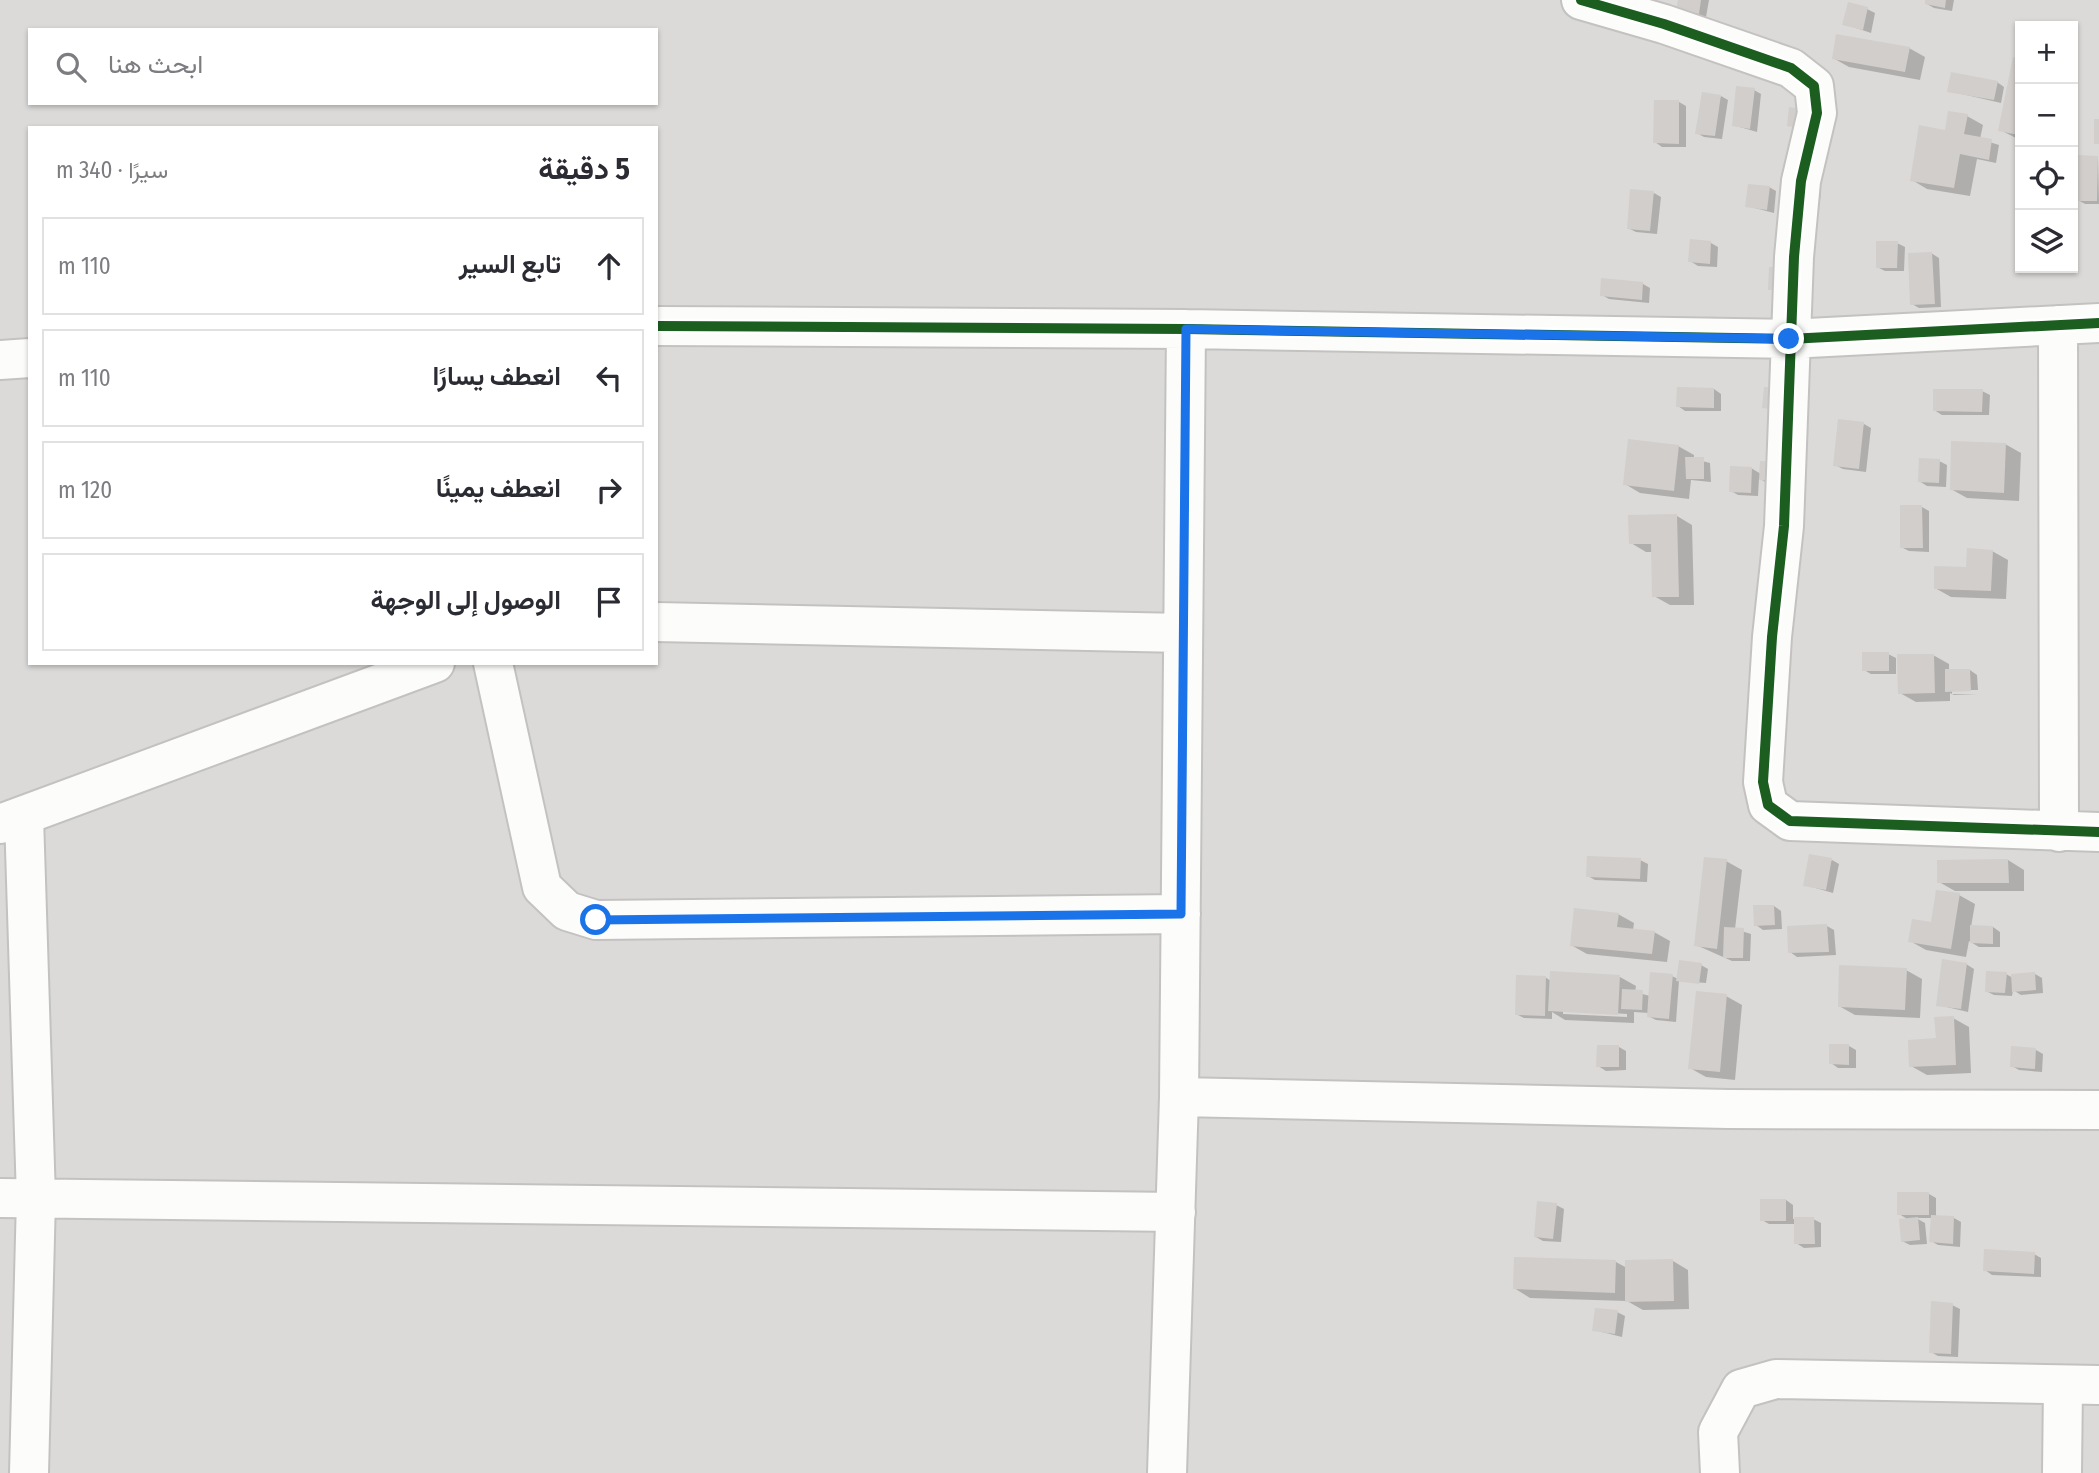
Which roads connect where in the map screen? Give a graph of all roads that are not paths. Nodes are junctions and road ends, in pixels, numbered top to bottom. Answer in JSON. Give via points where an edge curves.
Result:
{"nodes":[{"id":1,"x":1581,"y":0,"type":"edge"},
{"id":2,"x":2099,"y":323,"type":"edge"},
{"id":3,"x":2058,"y":325,"type":"junction"},
{"id":4,"x":658,"y":326,"type":"edge"},
{"id":5,"x":1186,"y":329,"type":"junction"},
{"id":6,"x":1789,"y":339,"type":"junction"},
{"id":7,"x":28,"y":358,"type":"edge"},
{"id":8,"x":0,"y":360,"type":"edge"},
{"id":9,"x":658,"y":622,"type":"edge"},
{"id":10,"x":1183,"y":633,"type":"junction"},
{"id":11,"x":429,"y":665,"type":"edge"},
{"id":12,"x":493,"y":665,"type":"edge"},
{"id":13,"x":12,"y":820,"type":"edge"},
{"id":14,"x":2059,"y":832,"type":"junction"},
{"id":15,"x":2099,"y":832,"type":"edge"},
{"id":16,"x":1181,"y":914,"type":"junction"},
{"id":17,"x":1179,"y":1097,"type":"junction"},
{"id":18,"x":2099,"y":1110,"type":"edge"},
{"id":19,"x":18,"y":1198,"type":"edge"},
{"id":20,"x":1176,"y":1212,"type":"junction"},
{"id":21,"x":2081,"y":1385,"type":"edge"},
{"id":22,"x":29,"y":1473,"type":"edge"},
{"id":23,"x":1167,"y":1473,"type":"edge"},
{"id":24,"x":1720,"y":1473,"type":"edge"},
{"id":25,"x":2062,"y":1473,"type":"edge"}],
"edges":[{"from":1,"to":6,"type":"street","via":[[1791,68],[1814,86],[1817,113],[1801,181]]},
{"from":2,"to":3,"type":"street"},
{"from":3,"to":6,"type":"street"},
{"from":3,"to":14,"type":"street"},
{"from":4,"to":5,"type":"street"},
{"from":5,"to":6,"type":"street"},
{"from":5,"to":10,"type":"street"},
{"from":6,"to":14,"type":"street","via":[[1784,526],[1763,782],[1768,805],[1790,821]]},
{"from":7,"to":8,"type":"street"},
{"from":9,"to":10,"type":"street"},
{"from":10,"to":16,"type":"street"},
{"from":11,"to":13,"type":"street"},
{"from":12,"to":16,"type":"street","via":[[542,887],[567,911],[596,920]]},
{"from":13,"to":19,"type":"street"},
{"from":14,"to":15,"type":"street"},
{"from":16,"to":17,"type":"street"},
{"from":17,"to":18,"type":"street","via":[[1728,1109]]},
{"from":17,"to":20,"type":"street"},
{"from":19,"to":20,"type":"street"},
{"from":19,"to":22,"type":"street"},
{"from":20,"to":23,"type":"street"},
{"from":21,"to":24,"type":"street","via":[[1776,1378],[1741,1390],[1718,1432]]},
{"from":21,"to":25,"type":"street"}]}
